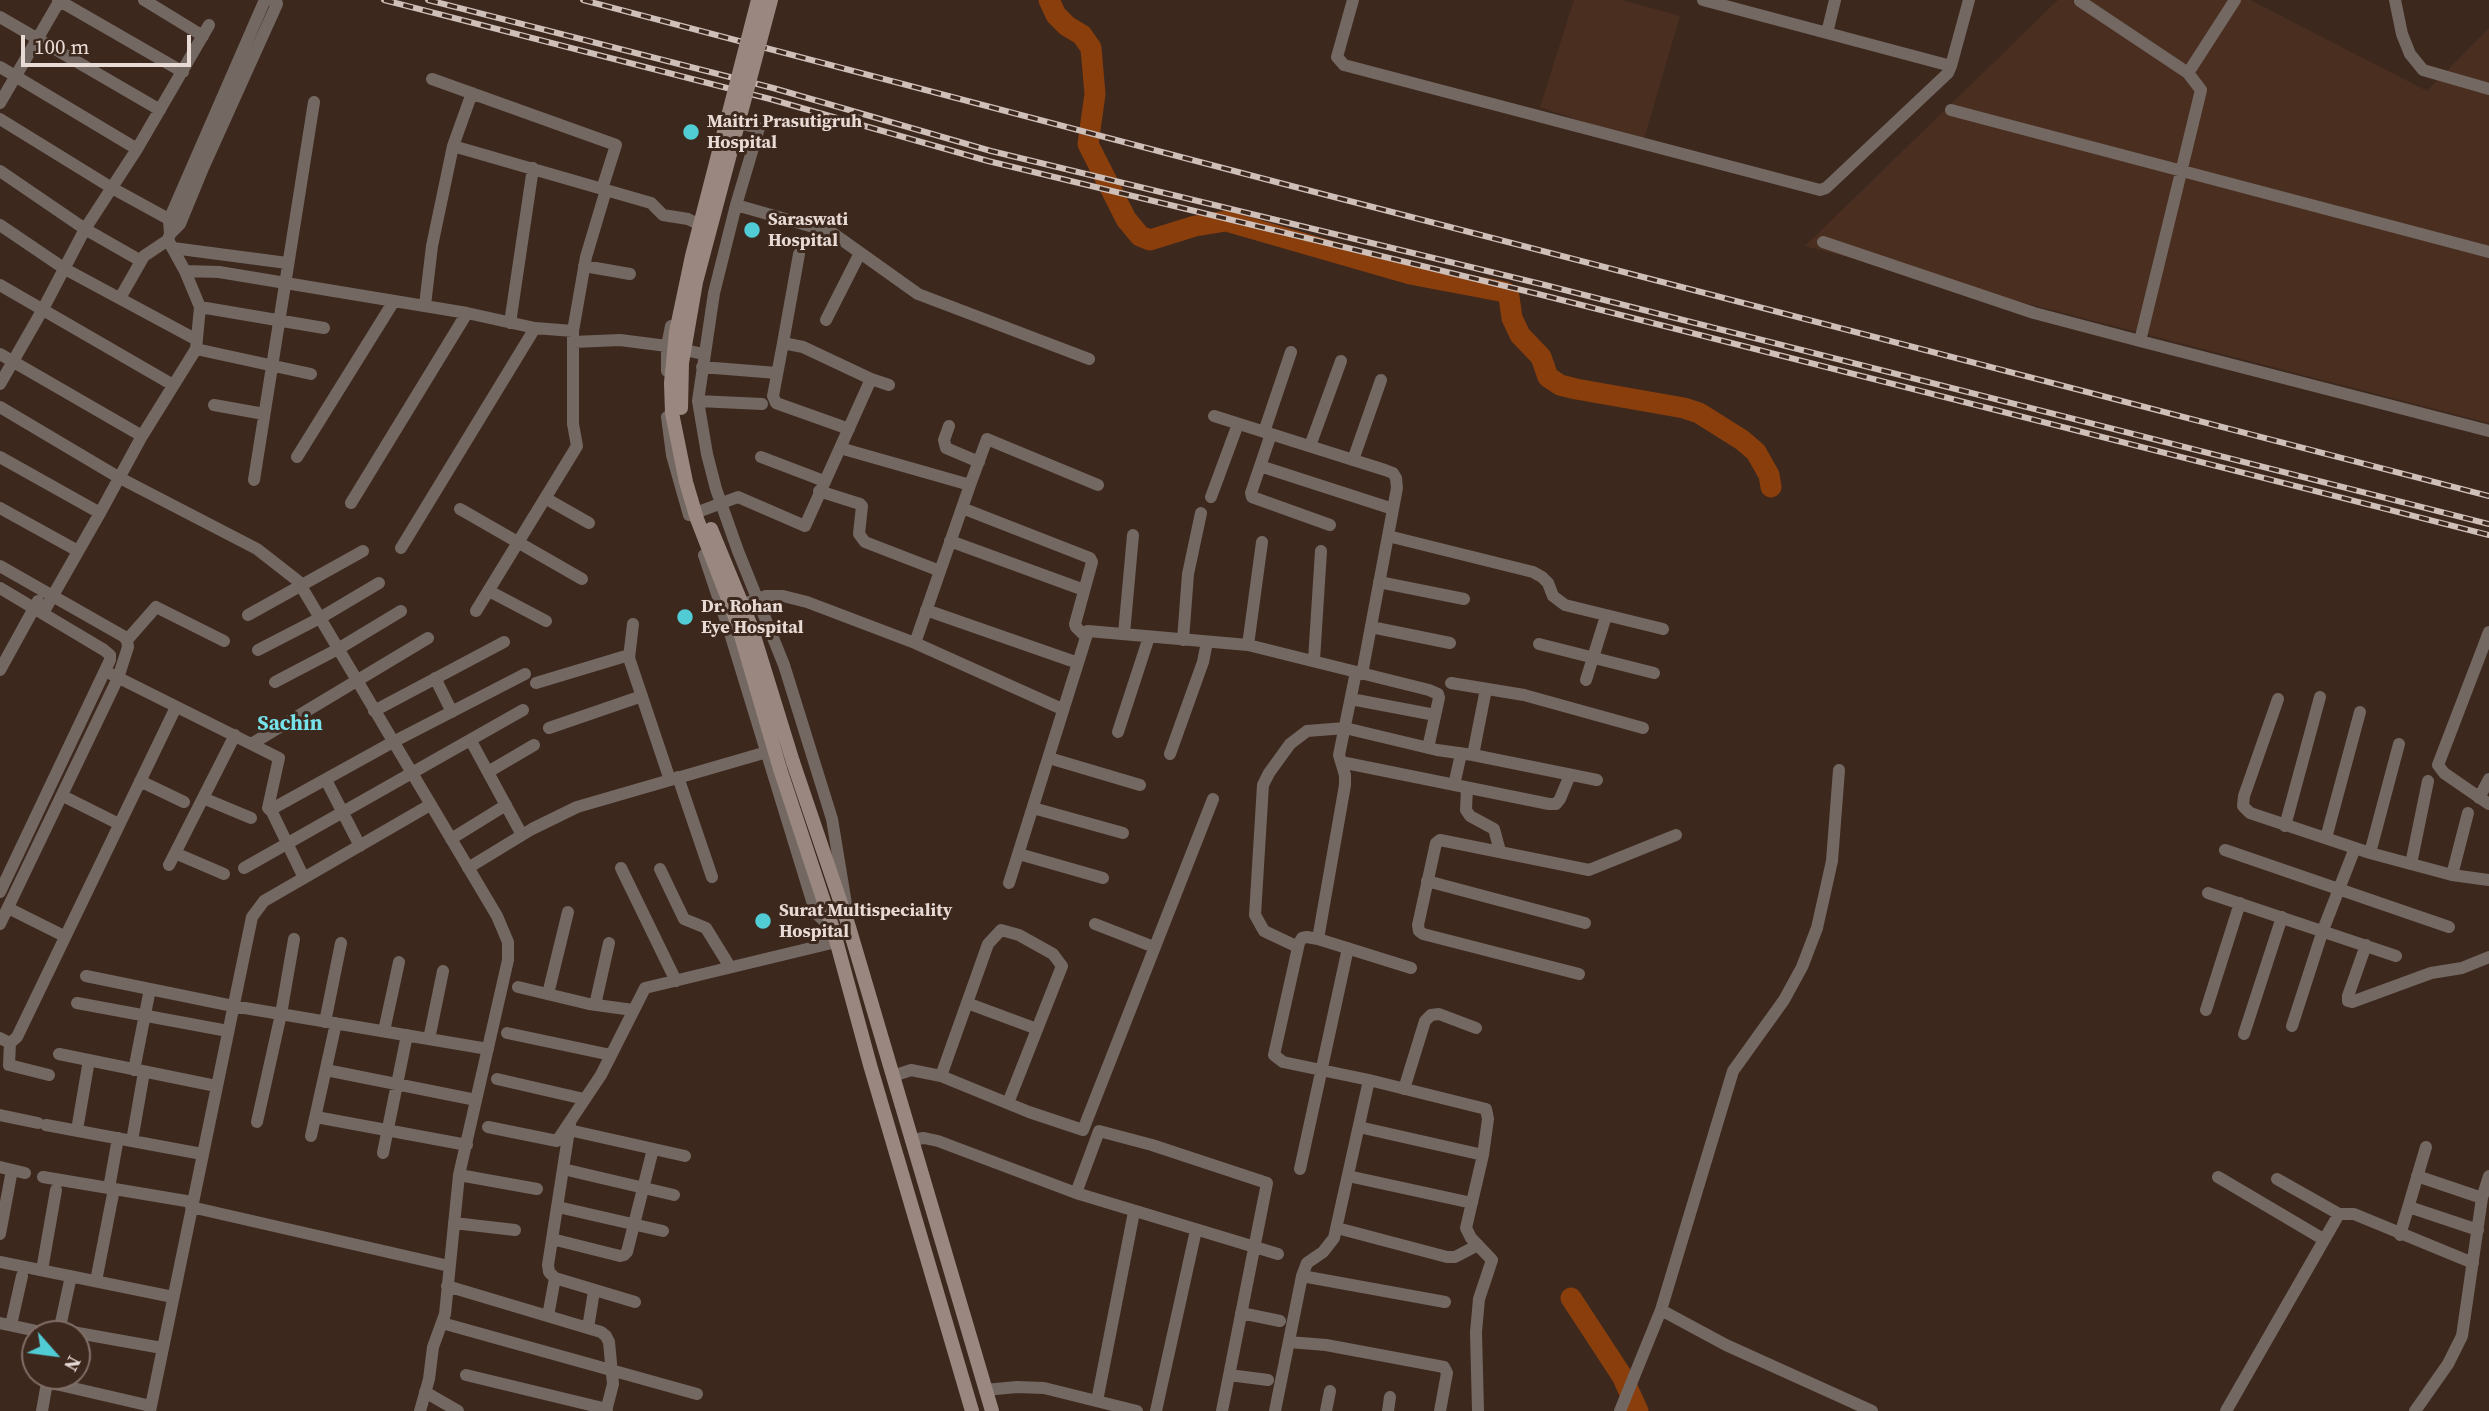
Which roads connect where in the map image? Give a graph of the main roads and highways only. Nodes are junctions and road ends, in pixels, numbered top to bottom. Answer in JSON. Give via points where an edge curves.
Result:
{"nodes":[{"id":1,"x":758,"y":0,"type":"edge"},
{"id":2,"x":771,"y":0,"type":"edge"},
{"id":3,"x":828,"y":866,"type":"junction"},
{"id":4,"x":813,"y":871,"type":"junction"},
{"id":5,"x":850,"y":931,"type":"junction"},
{"id":6,"x":835,"y":937,"type":"junction"},
{"id":7,"x":905,"y":1118,"type":"junction"},
{"id":8,"x":887,"y":1123,"type":"junction"},
{"id":9,"x":952,"y":1278,"type":"junction"},
{"id":10,"x":935,"y":1283,"type":"junction"},
{"id":11,"x":985,"y":1388,"type":"junction"},
{"id":12,"x":966,"y":1392,"type":"junction"},
{"id":13,"x":972,"y":1411,"type":"edge"},
{"id":14,"x":992,"y":1411,"type":"edge"}],
"edges":[{"from":1,"to":4,"type":"main road","bridge":true,"via":[[676,332],[672,413],[697,519],[737,622]]},
{"from":2,"to":3,"type":"main road","bridge":true,"via":[[696,282],[682,363],[681,402],[698,493],[751,626]]},
{"from":3,"to":4,"type":"main road"},
{"from":3,"to":5,"type":"main road"},
{"from":4,"to":6,"type":"main road"},
{"from":5,"to":6,"type":"main road"},
{"from":5,"to":7,"type":"main road"},
{"from":6,"to":8,"type":"main road"},
{"from":7,"to":8,"type":"main road"},
{"from":7,"to":9,"type":"main road"},
{"from":8,"to":10,"type":"main road"},
{"from":9,"to":10,"type":"main road"},
{"from":9,"to":11,"type":"main road"},
{"from":10,"to":12,"type":"main road"},
{"from":11,"to":12,"type":"main road"},
{"from":11,"to":14,"type":"main road"},
{"from":12,"to":13,"type":"main road"}]}
